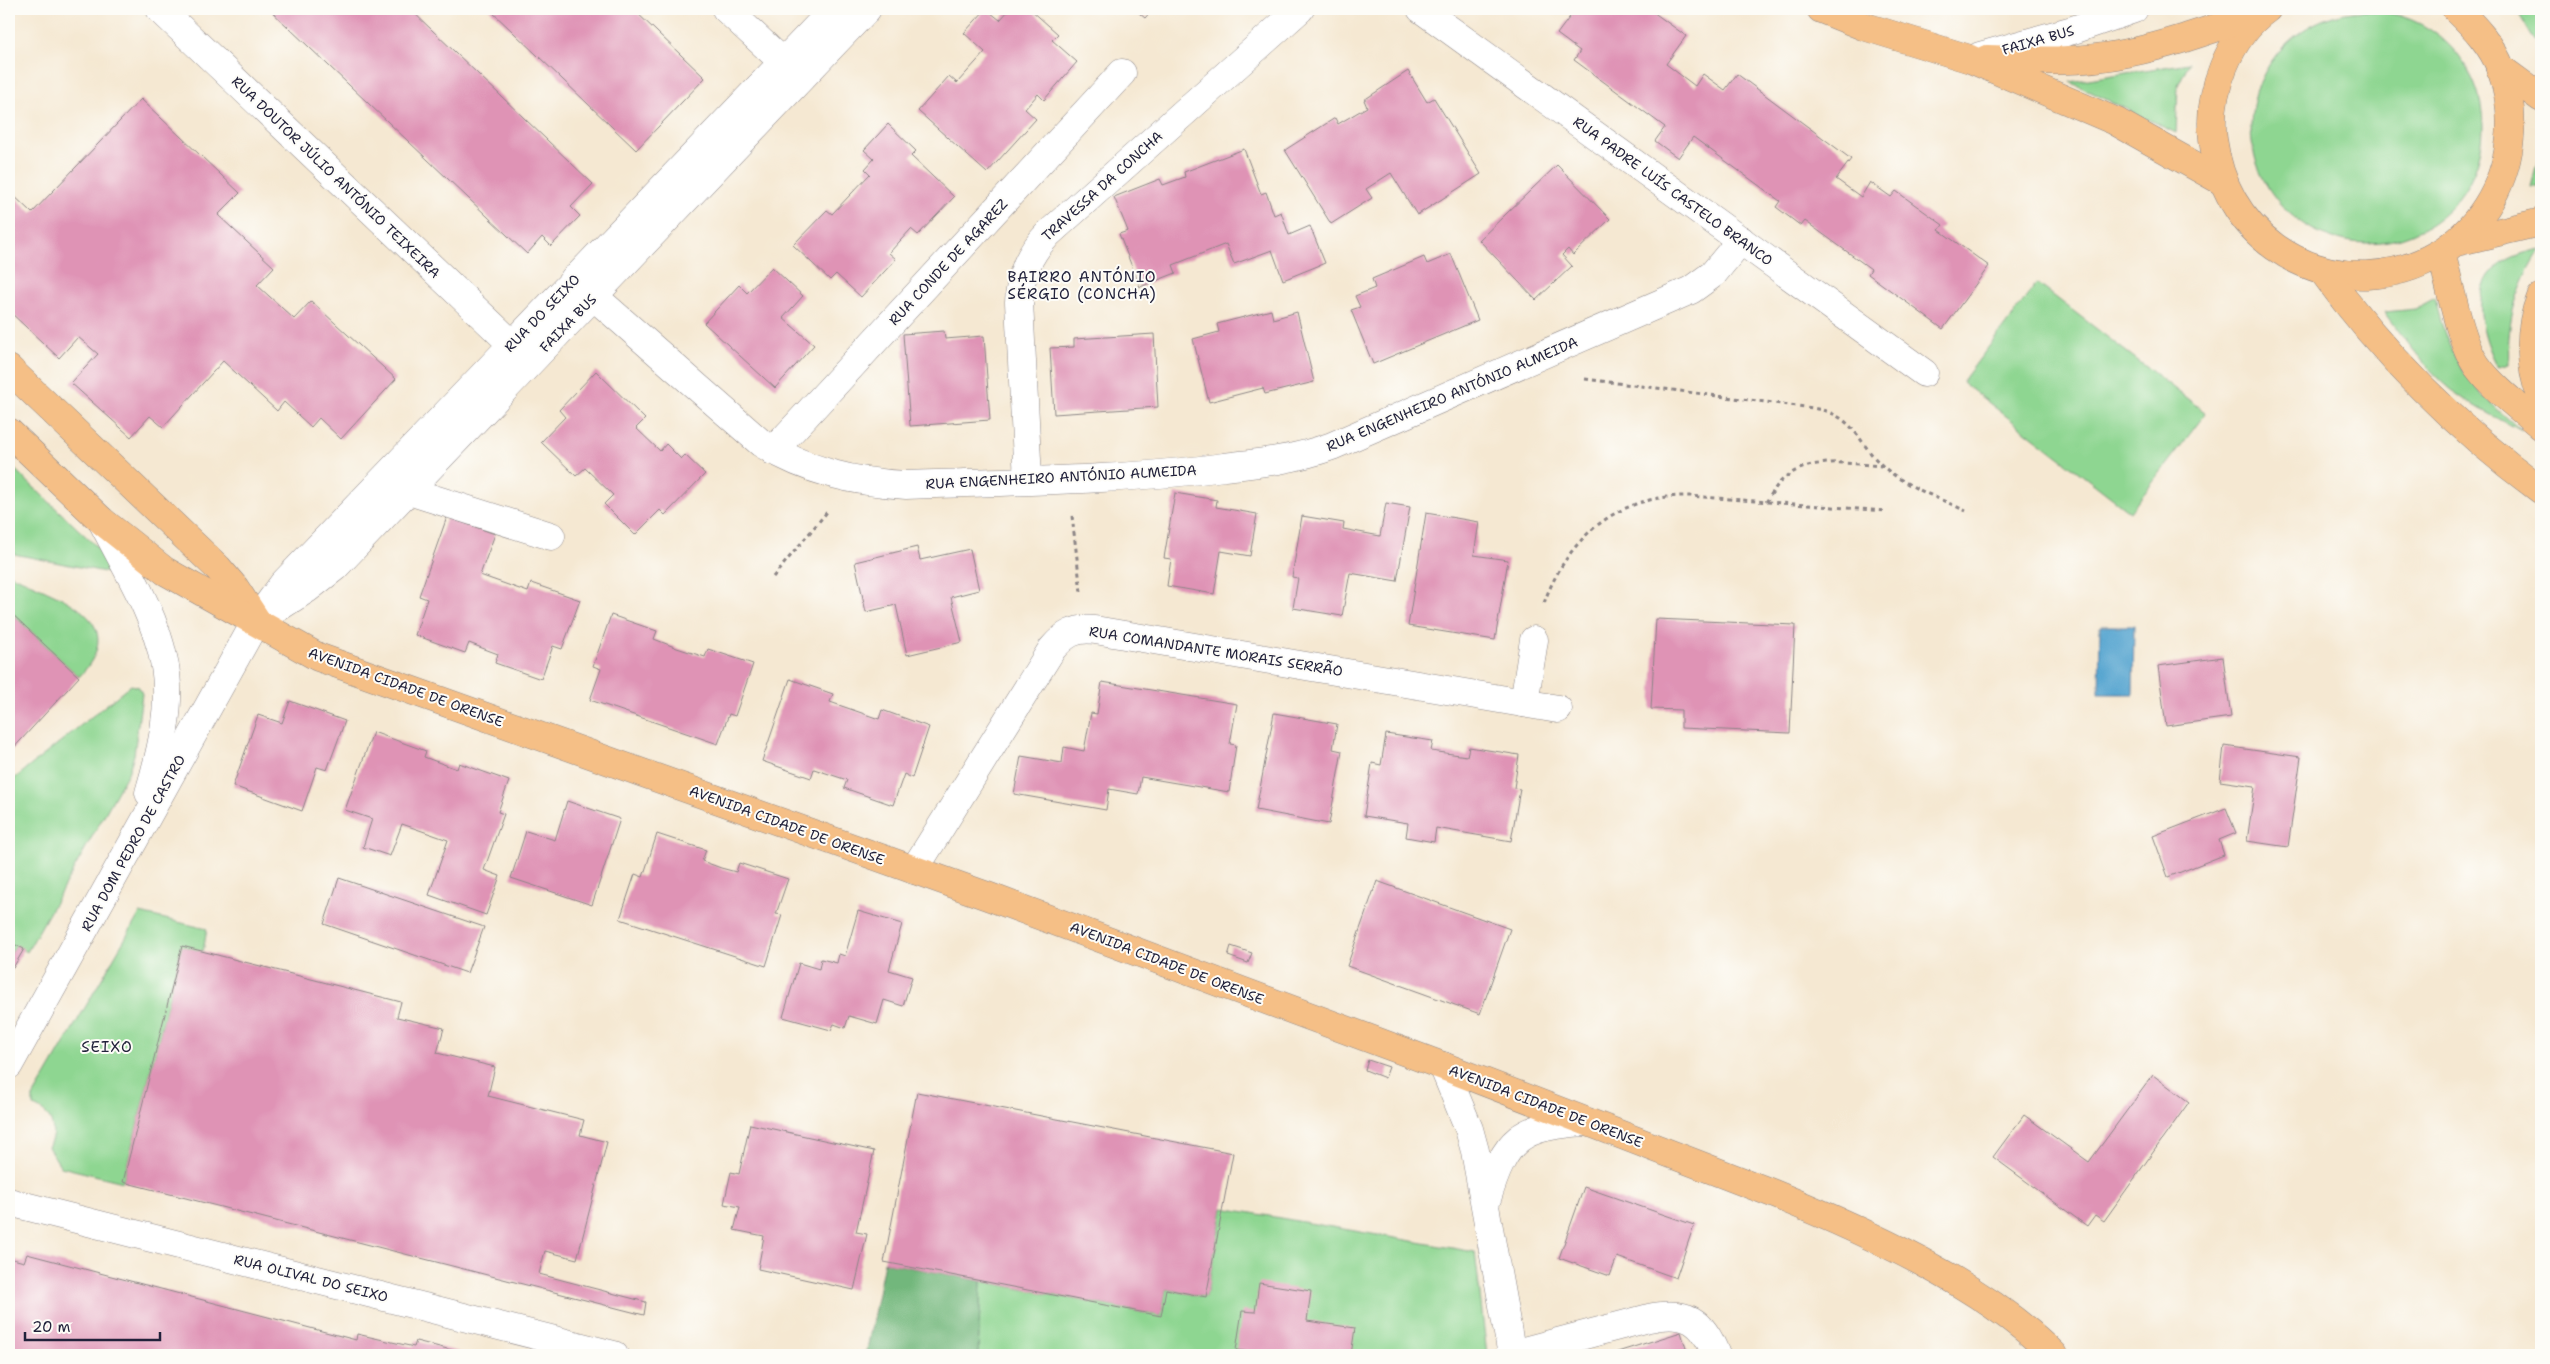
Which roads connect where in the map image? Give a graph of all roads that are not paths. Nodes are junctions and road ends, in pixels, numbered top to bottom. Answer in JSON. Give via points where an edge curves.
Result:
{"nodes":[{"id":1,"x":160,"y":9,"type":"edge"},
{"id":2,"x":726,"y":9,"type":"edge"},
{"id":3,"x":834,"y":9,"type":"edge"},
{"id":4,"x":867,"y":9,"type":"edge"},
{"id":5,"x":1300,"y":9,"type":"edge"},
{"id":6,"x":1421,"y":9,"type":"edge"},
{"id":7,"x":1821,"y":9,"type":"edge"},
{"id":8,"x":2134,"y":9,"type":"edge"},
{"id":9,"x":2456,"y":9,"type":"edge"},
{"id":10,"x":2265,"y":10,"type":"edge"},
{"id":11,"x":1970,"y":59,"type":"junction"},
{"id":12,"x":783,"y":62,"type":"junction"},
{"id":13,"x":2500,"y":68,"type":"junction"},
{"id":14,"x":1122,"y":73,"type":"dead end"},
{"id":15,"x":2541,"y":98,"type":"edge"},
{"id":16,"x":2222,"y":182,"type":"junction"},
{"id":17,"x":2541,"y":222,"type":"edge"},
{"id":18,"x":1741,"y":240,"type":"junction"},
{"id":19,"x":2449,"y":247,"type":"junction"},
{"id":20,"x":2322,"y":270,"type":"junction"},
{"id":21,"x":584,"y":287,"type":"junction"},
{"id":22,"x":2541,"y":297,"type":"edge"},
{"id":23,"x":512,"y":344,"type":"junction"},
{"id":24,"x":9,"y":369,"type":"edge"},
{"id":25,"x":1924,"y":373,"type":"dead end"},
{"id":26,"x":2541,"y":396,"type":"edge"},
{"id":27,"x":2541,"y":426,"type":"edge"},
{"id":28,"x":9,"y":432,"type":"edge"},
{"id":29,"x":773,"y":451,"type":"junction"},
{"id":30,"x":1028,"y":480,"type":"junction"},
{"id":31,"x":379,"y":482,"type":"junction"},
{"id":32,"x":2541,"y":490,"type":"edge"},
{"id":33,"x":407,"y":491,"type":"junction"},
{"id":34,"x":102,"y":521,"type":"junction"},
{"id":35,"x":551,"y":536,"type":"dead end"},
{"id":36,"x":256,"y":621,"type":"junction"},
{"id":37,"x":1534,"y":640,"type":"road end"},
{"id":38,"x":1524,"y":703,"type":"junction"},
{"id":39,"x":1558,"y":709,"type":"dead end"},
{"id":40,"x":138,"y":834,"type":"junction"},
{"id":41,"x":914,"y":870,"type":"junction"},
{"id":42,"x":35,"y":1018,"type":"junction"},
{"id":43,"x":9,"y":1022,"type":"edge"},
{"id":44,"x":9,"y":1065,"type":"edge"},
{"id":45,"x":1443,"y":1066,"type":"junction"},
{"id":46,"x":1587,"y":1122,"type":"junction"},
{"id":47,"x":9,"y":1202,"type":"edge"},
{"id":48,"x":1485,"y":1203,"type":"junction"},
{"id":49,"x":1512,"y":1354,"type":"edge"},
{"id":50,"x":614,"y":1355,"type":"edge"},
{"id":51,"x":1716,"y":1355,"type":"edge"},
{"id":52,"x":2054,"y":1355,"type":"edge"}],
"edges":[{"from":1,"to":23,"type":"street","name":"RUA DOUTOR JÚLIO ANTÓNIO TEIXEIRA"},
{"from":2,"to":12,"type":"street"},
{"from":3,"to":12,"type":"street","name":"RUA DO SEIXO"},
{"from":4,"to":21,"type":"street","name":"FAIXA BUS"},
{"from":5,"to":30,"type":"street","name":"TRAVESSA DA CONCHA","via":[[1048,234],[1026,264],[1019,302]]},
{"from":6,"to":18,"type":"street","name":"RUA PADRE LUÍS CASTELO BRANCO"},
{"from":7,"to":11,"type":"main road","via":[[1863,26]]},
{"from":8,"to":11,"type":"street","name":"FAIXA BUS"},
{"from":9,"to":13,"type":"main road","via":[[2489,45]]},
{"from":10,"to":11,"type":"main road","via":[[2126,54],[2043,61]]},
{"from":10,"to":16,"type":"main road","via":[[2245,30],[2230,52],[2220,77],[2212,130]]},
{"from":11,"to":16,"type":"main road","via":[[2115,121]]},
{"from":12,"to":21,"type":"street","name":"RUA DO SEIXO"},
{"from":13,"to":15,"type":"main road"},
{"from":13,"to":19,"type":"main road","via":[[2509,98],[2512,131],[2506,162],[2496,192],[2487,206]]},
{"from":14,"to":29,"type":"street","name":"RUA CONDE DE AGAREZ"},
{"from":16,"to":20,"type":"main road","via":[[2239,212],[2262,238],[2290,257]]},
{"from":17,"to":19,"type":"main road"},
{"from":18,"to":25,"type":"street","name":"RUA PADRE LUÍS CASTELO BRANCO"},
{"from":18,"to":30,"type":"street","name":"RUA ENGENHEIRO ANTÓNIO ALMEIDA","via":[[1713,274],[1691,290],[1321,450],[1275,461],[1189,472]]},
{"from":19,"to":20,"type":"main road","via":[[2413,267],[2383,274],[2352,275]]},
{"from":19,"to":27,"type":"main road","via":[[2464,336],[2476,364],[2491,382]]},
{"from":20,"to":32,"type":"main road","via":[[2357,318],[2388,352],[2480,441]]},
{"from":21,"to":23,"type":"street","name":"RUA DO SEIXO"},
{"from":21,"to":29,"type":"street","name":"RUA ENGENHEIRO ANTÓNIO ALMEIDA","via":[[737,424]]},
{"from":21,"to":33,"type":"street","name":"FAIXA BUS"},
{"from":22,"to":26,"type":"main road","via":[[2532,328],[2531,353]]},
{"from":23,"to":31,"type":"street","name":"RUA DO SEIXO"},
{"from":24,"to":36,"type":"main road","name":"AVENIDA CIDADE DE ORENSE","via":[[218,568]]},
{"from":28,"to":34,"type":"main road","name":"AVENIDA CIDADE DE ORENSE"},
{"from":29,"to":30,"type":"street","name":"RUA ENGENHEIRO ANTÓNIO ALMEIDA","via":[[803,466],[854,480],[906,485]]},
{"from":31,"to":33,"type":"street"},
{"from":31,"to":36,"type":"street","name":"RUA DO SEIXO","via":[[289,576]]},
{"from":33,"to":35,"type":"street"},
{"from":33,"to":36,"type":"street","name":"FAIXA BUS","via":[[336,567]]},
{"from":34,"to":36,"type":"main road","name":"AVENIDA CIDADE DE ORENSE","via":[[181,582]]},
{"from":34,"to":40,"type":"street","via":[[147,609],[164,661],[165,721]]},
{"from":36,"to":40,"type":"street","name":"RUA DOM PEDRO DE CASTRO"},
{"from":36,"to":41,"type":"main road","name":"AVENIDA CIDADE DE ORENSE","via":[[298,647],[339,665]]},
{"from":37,"to":38,"type":"street"},
{"from":38,"to":39,"type":"street","name":"RUA COMANDANTE MORAIS SERRÃO"},
{"from":38,"to":41,"type":"street","name":"RUA COMANDANTE MORAIS SERRÃO","via":[[1085,629],[1067,634],[1052,649]]},
{"from":40,"to":42,"type":"street","name":"RUA DOM PEDRO DE CASTRO"},
{"from":41,"to":45,"type":"main road","name":"AVENIDA CIDADE DE ORENSE"},
{"from":42,"to":43,"type":"street"},
{"from":42,"to":44,"type":"street","name":"RUA DOM PEDRO DE CASTRO"},
{"from":45,"to":46,"type":"main road","name":"AVENIDA CIDADE DE ORENSE"},
{"from":45,"to":48,"type":"street","via":[[1469,1129]]},
{"from":46,"to":48,"type":"street","via":[[1544,1126],[1526,1133],[1513,1143],[1501,1158]]},
{"from":46,"to":52,"type":"main road","name":"AVENIDA CIDADE DE ORENSE","via":[[1780,1196],[1895,1250],[1988,1301]]},
{"from":47,"to":50,"type":"street","name":"RUA OLIVAL DO SEIXO"},
{"from":48,"to":49,"type":"street"},
{"from":49,"to":51,"type":"street","via":[[1670,1315],[1690,1319],[1698,1325]]}]}
